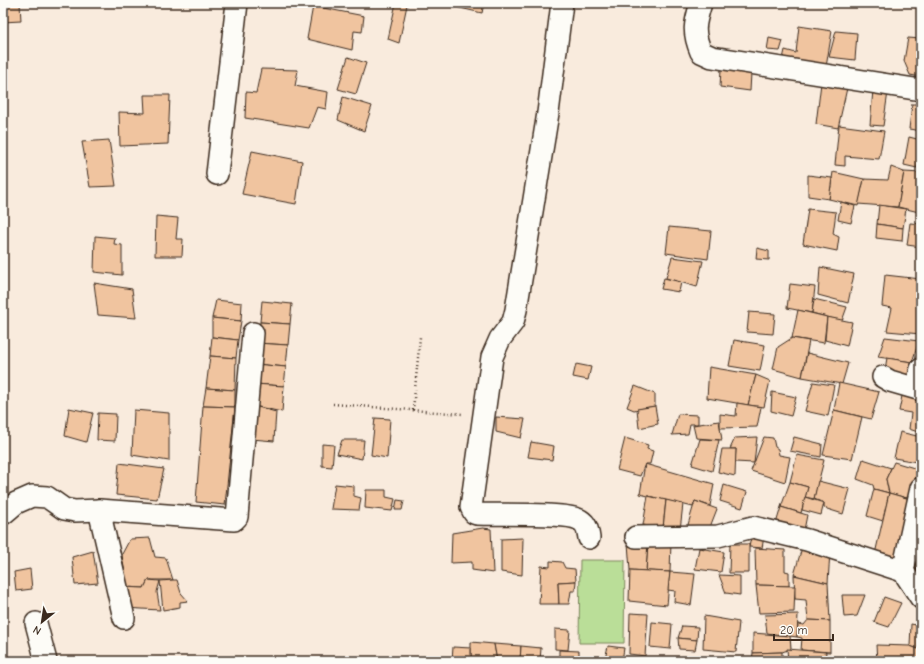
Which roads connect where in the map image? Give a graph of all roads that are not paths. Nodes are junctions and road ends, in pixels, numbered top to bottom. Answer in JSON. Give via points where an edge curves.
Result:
{"nodes":[{"id":1,"x":237,"y":3,"type":"edge"},
{"id":2,"x":562,"y":3,"type":"edge"},
{"id":3,"x":701,"y":3,"type":"edge"},
{"id":4,"x":921,"y":90,"type":"edge"},
{"id":5,"x":216,"y":174,"type":"dead end"},
{"id":6,"x":253,"y":333,"type":"dead end"},
{"id":7,"x":883,"y":377,"type":"dead end"},
{"id":8,"x":919,"y":382,"type":"edge"},
{"id":9,"x":921,"y":488,"type":"edge"},
{"id":10,"x":99,"y":510,"type":"junction"},
{"id":11,"x":3,"y":514,"type":"edge"},
{"id":12,"x":636,"y":537,"type":"dead end"},
{"id":13,"x":589,"y":538,"type":"dead end"},
{"id":14,"x":903,"y":571,"type":"junction"},
{"id":15,"x":921,"y":598,"type":"edge"},
{"id":16,"x":124,"y":618,"type":"dead end"},
{"id":17,"x":36,"y":623,"type":"dead end"},
{"id":18,"x":46,"y":661,"type":"edge"}],
"edges":[{"from":1,"to":5,"type":"street"},
{"from":2,"to":13,"type":"street","via":[[548,113],[516,310],[513,322],[500,339],[492,357],[471,507],[474,513],[564,516],[580,520],[587,526]]},
{"from":3,"to":4,"type":"street","via":[[694,27],[696,40],[701,52],[712,57]]},
{"from":6,"to":10,"type":"street","via":[[237,518],[234,520]]},
{"from":7,"to":8,"type":"street","via":[[890,381]]},
{"from":9,"to":14,"type":"street"},
{"from":10,"to":11,"type":"street","via":[[64,509],[47,497],[32,496],[16,503]]},
{"from":10,"to":16,"type":"street"},
{"from":12,"to":14,"type":"street","via":[[718,536],[753,527],[807,540]]},
{"from":14,"to":15,"type":"street"},
{"from":17,"to":18,"type":"street"}]}
